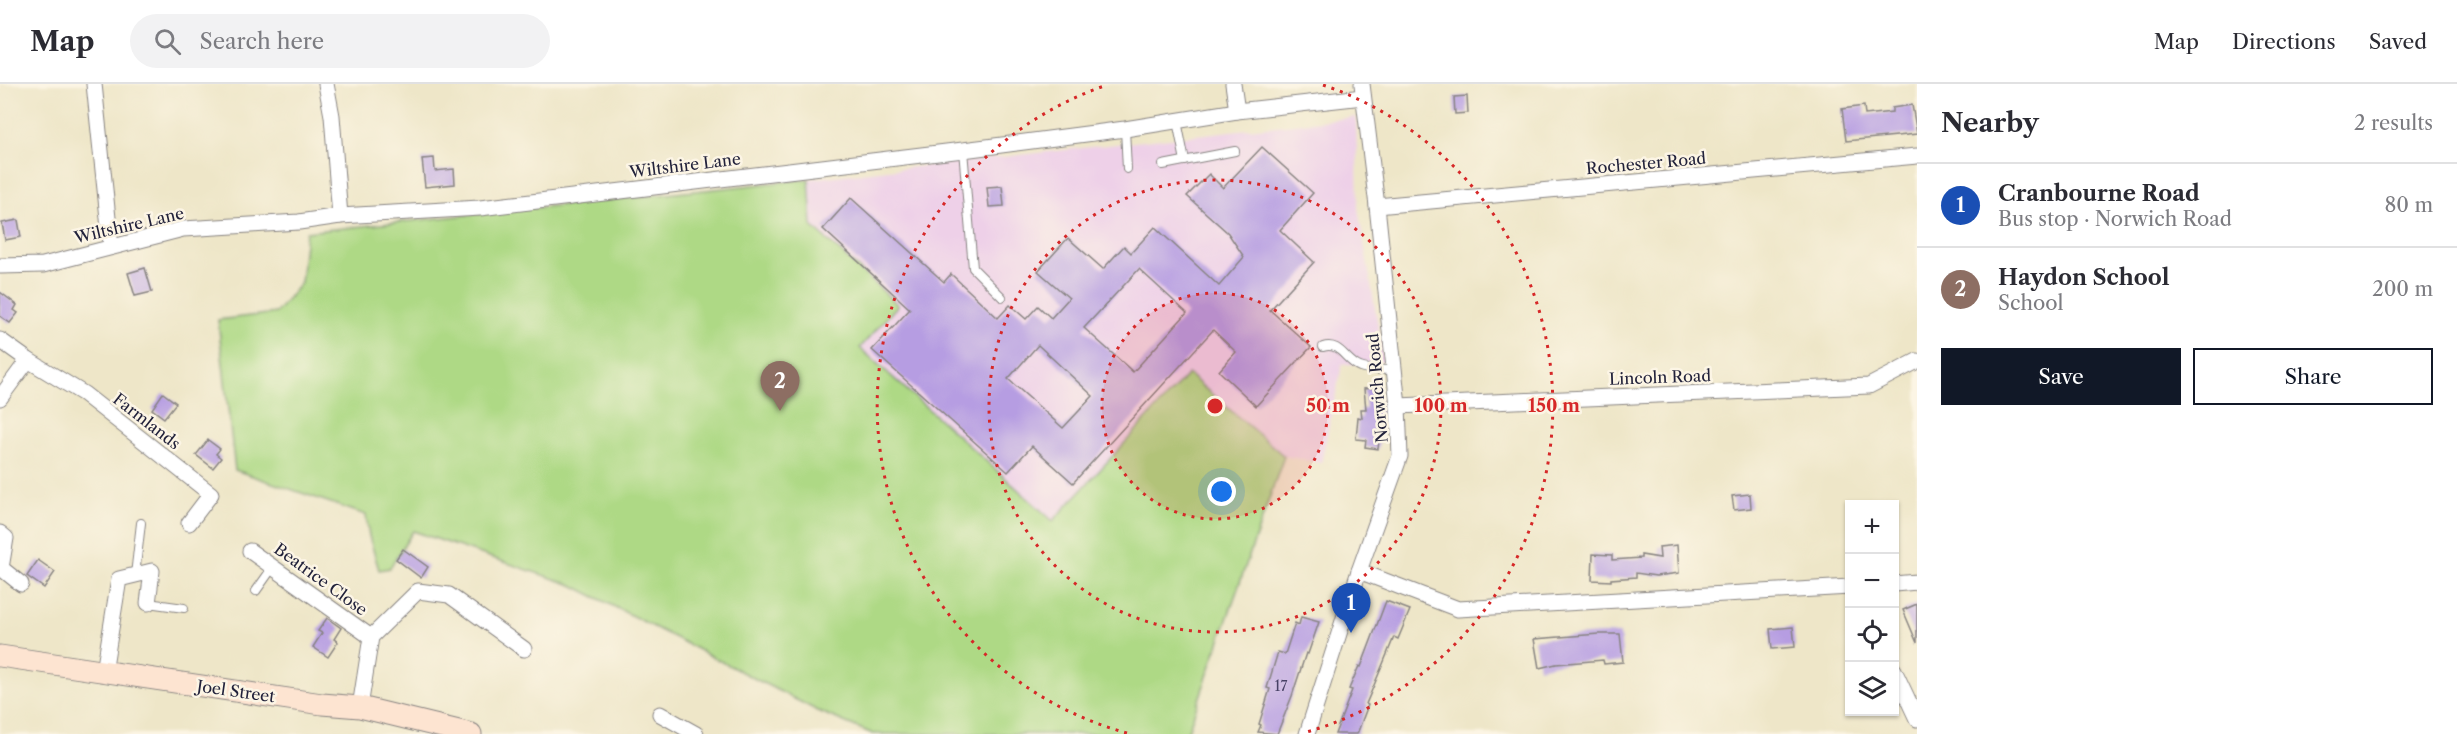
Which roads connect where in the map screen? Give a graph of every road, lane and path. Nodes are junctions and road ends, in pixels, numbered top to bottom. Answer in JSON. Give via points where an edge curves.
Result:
{"nodes":[{"id":1,"x":94,"y":84,"type":"edge"},
{"id":2,"x":326,"y":84,"type":"edge"},
{"id":3,"x":1233,"y":84,"type":"edge"},
{"id":4,"x":1362,"y":90,"type":"edge"},
{"id":5,"x":1238,"y":111,"type":"junction"},
{"id":6,"x":1177,"y":121,"type":"junction"},
{"id":7,"x":1125,"y":129,"type":"junction"},
{"id":8,"x":963,"y":150,"type":"junction"},
{"id":9,"x":1235,"y":152,"type":"dead end"},
{"id":10,"x":1917,"y":156,"type":"edge"},
{"id":11,"x":1185,"y":161,"type":"junction"},
{"id":12,"x":1163,"y":165,"type":"dead end"},
{"id":13,"x":1127,"y":169,"type":"dead end"},
{"id":14,"x":1377,"y":206,"type":"junction"},
{"id":15,"x":340,"y":216,"type":"junction"},
{"id":16,"x":111,"y":247,"type":"junction"},
{"id":17,"x":0,"y":266,"type":"edge"},
{"id":18,"x":1002,"y":297,"type":"dead end"},
{"id":19,"x":0,"y":340,"type":"edge"},
{"id":20,"x":1323,"y":347,"type":"dead end"},
{"id":21,"x":28,"y":360,"type":"junction"},
{"id":22,"x":1917,"y":361,"type":"edge"},
{"id":23,"x":1394,"y":370,"type":"junction"},
{"id":24,"x":0,"y":398,"type":"edge"},
{"id":25,"x":1398,"y":406,"type":"junction"},
{"id":26,"x":141,"y":523,"type":"dead end"},
{"id":27,"x":189,"y":523,"type":"dead end"},
{"id":28,"x":0,"y":533,"type":"edge"},
{"id":29,"x":250,"y":551,"type":"dead end"},
{"id":30,"x":273,"y":567,"type":"junction"},
{"id":31,"x":1359,"y":571,"type":"junction"},
{"id":32,"x":135,"y":575,"type":"junction"},
{"id":33,"x":1917,"y":582,"type":"edge"},
{"id":34,"x":21,"y":584,"type":"dead end"},
{"id":35,"x":1899,"y":584,"type":"edge"},
{"id":36,"x":1845,"y":587,"type":"edge"},
{"id":37,"x":256,"y":591,"type":"dead end"},
{"id":38,"x":148,"y":603,"type":"joint"},
{"id":39,"x":184,"y":608,"type":"dead end"},
{"id":40,"x":371,"y":637,"type":"junction"},
{"id":41,"x":524,"y":649,"type":"dead end"},
{"id":42,"x":0,"y":656,"type":"edge"},
{"id":43,"x":104,"y":672,"type":"junction"},
{"id":44,"x":1899,"y":681,"type":"edge"},
{"id":45,"x":360,"y":707,"type":"junction"},
{"id":46,"x":660,"y":714,"type":"dead end"},
{"id":47,"x":1917,"y":719,"type":"edge"},
{"id":48,"x":471,"y":734,"type":"edge"},
{"id":49,"x":696,"y":734,"type":"edge"},
{"id":50,"x":1307,"y":734,"type":"edge"}],
"edges":[{"from":1,"to":16,"type":"street"},
{"from":2,"to":15,"type":"street"},
{"from":3,"to":5,"type":"street"},
{"from":4,"to":5,"type":"street","name":"Wiltshire Lane"},
{"from":4,"to":14,"type":"street","name":"Norwich Road"},
{"from":5,"to":6,"type":"street","name":"Wiltshire Lane"},
{"from":6,"to":7,"type":"street","name":"Wiltshire Lane"},
{"from":6,"to":11,"type":"lane"},
{"from":7,"to":8,"type":"street","name":"Wiltshire Lane"},
{"from":7,"to":13,"type":"lane"},
{"from":8,"to":15,"type":"street","name":"Wiltshire Lane","via":[[480,208]]},
{"from":8,"to":18,"type":"lane","via":[[972,268]]},
{"from":9,"to":11,"type":"lane"},
{"from":10,"to":14,"type":"street","name":"Rochester Road"},
{"from":11,"to":12,"type":"lane"},
{"from":14,"to":23,"type":"street","name":"Norwich Road"},
{"from":15,"to":16,"type":"street","name":"Wiltshire Lane","via":[[183,229]]},
{"from":16,"to":17,"type":"street","name":"Wiltshire Lane","via":[[43,265]]},
{"from":19,"to":21,"type":"street","name":"Farmlands"},
{"from":20,"to":23,"type":"lane","via":[[1335,346],[1359,367]]},
{"from":21,"to":24,"type":"street"},
{"from":21,"to":27,"type":"street","name":"Farmlands","via":[[84,394],[211,494]]},
{"from":22,"to":25,"type":"street","name":"Lincoln Road","via":[[1869,386]]},
{"from":23,"to":25,"type":"street","name":"Norwich Road"},
{"from":25,"to":31,"type":"street","name":"Norwich Road","via":[[1400,456]]},
{"from":26,"to":32,"type":"lane"},
{"from":28,"to":34,"type":"street","via":[[6,538],[1,568]]},
{"from":29,"to":30,"type":"street","name":"Beatrice Close"},
{"from":30,"to":37,"type":"lane"},
{"from":30,"to":40,"type":"street","name":"Beatrice Close"},
{"from":31,"to":36,"type":"street","via":[[1458,609]]},
{"from":31,"to":50,"type":"street","name":"Norwich Road"},
{"from":32,"to":38,"type":"street","via":[[152,571]]},
{"from":32,"to":43,"type":"street","via":[[119,579]]},
{"from":33,"to":35,"type":"street"},
{"from":38,"to":39,"type":"lane"},
{"from":40,"to":41,"type":"street","via":[[418,591],[449,595]]},
{"from":40,"to":45,"type":"street"},
{"from":42,"to":43,"type":"main road","name":"Joel Street"},
{"from":43,"to":45,"type":"main road","name":"Joel Street"},
{"from":44,"to":47,"type":"street"},
{"from":45,"to":48,"type":"main road","name":"Joel Street"},
{"from":46,"to":49,"type":"street"}]}
